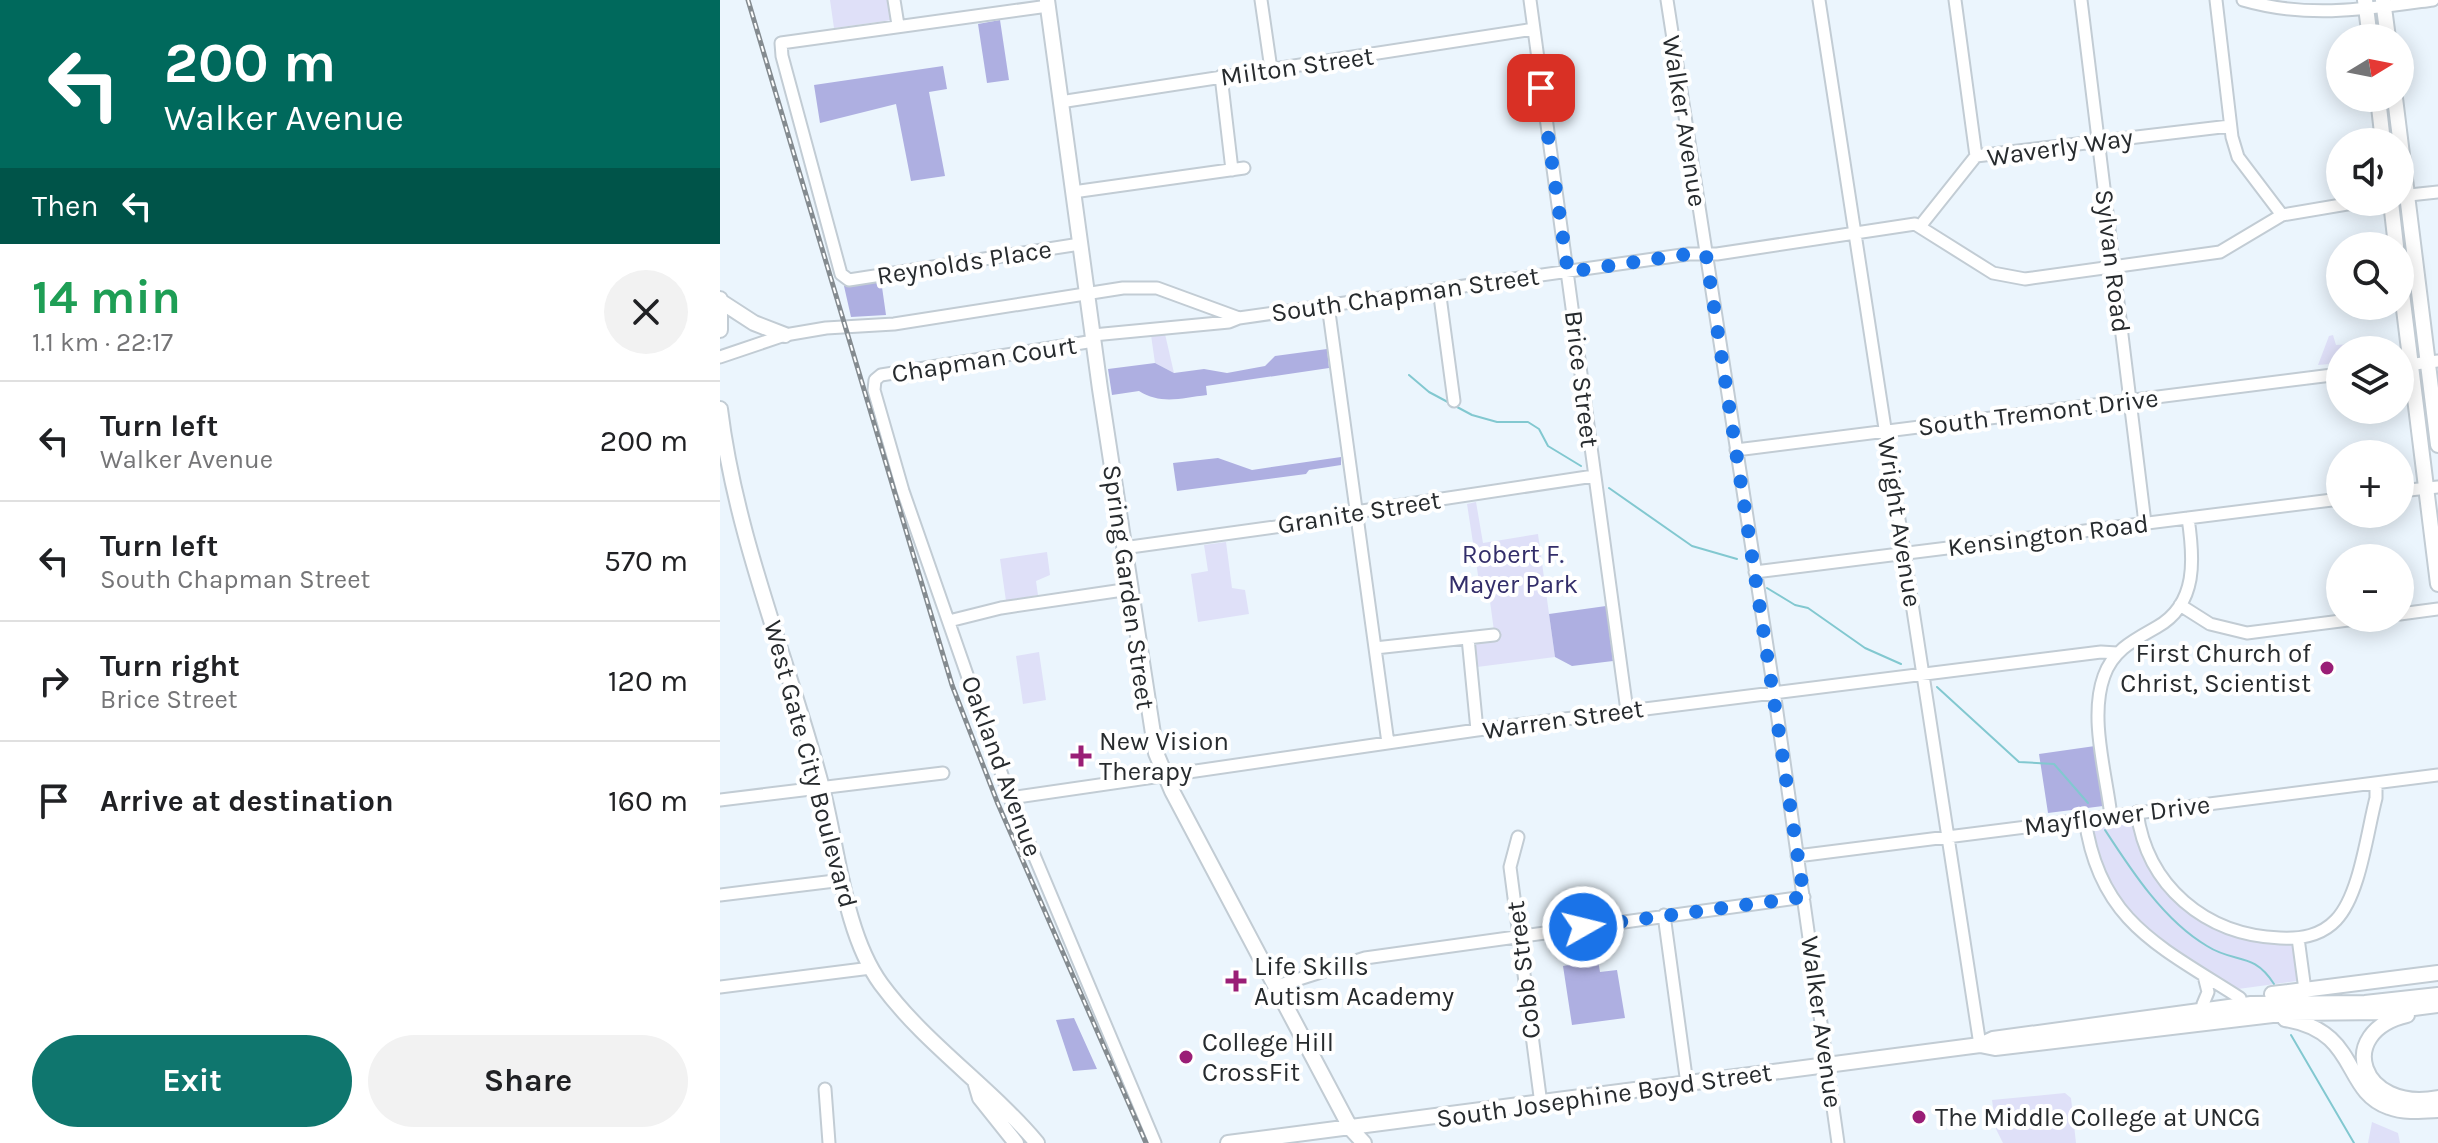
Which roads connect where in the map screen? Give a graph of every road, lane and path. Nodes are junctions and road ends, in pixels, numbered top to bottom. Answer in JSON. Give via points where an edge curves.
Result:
{"nodes":[{"id":1,"x":894,"y":0,"type":"edge"},
{"id":2,"x":1261,"y":0,"type":"edge"},
{"id":3,"x":1530,"y":0,"type":"edge"},
{"id":4,"x":1667,"y":0,"type":"edge"},
{"id":5,"x":1819,"y":0,"type":"edge"},
{"id":6,"x":1955,"y":0,"type":"edge"},
{"id":7,"x":2081,"y":0,"type":"edge"},
{"id":8,"x":2216,"y":0,"type":"edge"},
{"id":9,"x":2243,"y":0,"type":"edge"},
{"id":10,"x":2433,"y":0,"type":"edge"},
{"id":11,"x":1048,"y":3,"type":"edge"},
{"id":12,"x":2384,"y":3,"type":"edge"},
{"id":13,"x":2366,"y":4,"type":"edge"},
{"id":14,"x":2368,"y":24,"type":"edge"},
{"id":15,"x":2386,"y":24,"type":"edge"},
{"id":16,"x":898,"y":25,"type":"junction"},
{"id":17,"x":1534,"y":29,"type":"junction"},
{"id":18,"x":1271,"y":69,"type":"junction"},
{"id":19,"x":1221,"y":76,"type":"junction"},
{"id":20,"x":1060,"y":102,"type":"junction"},
{"id":21,"x":2230,"y":126,"type":"junction"},
{"id":22,"x":2098,"y":141,"type":"junction"},
{"id":23,"x":1976,"y":156,"type":"junction"},
{"id":24,"x":1073,"y":192,"type":"junction"},
{"id":25,"x":2438,"y":192,"type":"edge"},
{"id":26,"x":2414,"y":195,"type":"edge"},
{"id":27,"x":2326,"y":208,"type":"edge"},
{"id":28,"x":2282,"y":215,"type":"junction"},
{"id":29,"x":2407,"y":216,"type":"edge"},
{"id":30,"x":1921,"y":225,"type":"junction"},
{"id":31,"x":1856,"y":232,"type":"junction"},
{"id":32,"x":1080,"y":244,"type":"junction"},
{"id":33,"x":1706,"y":255,"type":"junction"},
{"id":34,"x":2114,"y":268,"type":"junction"},
{"id":35,"x":1568,"y":272,"type":"junction"},
{"id":36,"x":1439,"y":289,"type":"junction"},
{"id":37,"x":1087,"y":293,"type":"junction"},
{"id":38,"x":720,"y":300,"type":"edge"},
{"id":39,"x":1328,"y":305,"type":"junction"},
{"id":40,"x":1239,"y":318,"type":"junction"},
{"id":41,"x":720,"y":330,"type":"edge"},
{"id":42,"x":785,"y":335,"type":"junction"},
{"id":43,"x":1094,"y":338,"type":"junction"},
{"id":44,"x":720,"y":357,"type":"edge"},
{"id":45,"x":2433,"y":362,"type":"edge"},
{"id":46,"x":2326,"y":376,"type":"edge"},
{"id":47,"x":875,"y":380,"type":"joint"},
{"id":48,"x":2130,"y":400,"type":"junction"},
{"id":49,"x":1454,"y":401,"type":"dead end"},
{"id":50,"x":2414,"y":407,"type":"edge"},
{"id":51,"x":720,"y":409,"type":"edge"},
{"id":52,"x":1886,"y":431,"type":"junction"},
{"id":53,"x":722,"y":440,"type":"edge"},
{"id":54,"x":2438,"y":445,"type":"edge"},
{"id":55,"x":1736,"y":450,"type":"junction"},
{"id":56,"x":1594,"y":476,"type":"junction"},
{"id":57,"x":2432,"y":488,"type":"edge"},
{"id":58,"x":2326,"y":501,"type":"edge"},
{"id":59,"x":1355,"y":514,"type":"junction"},
{"id":60,"x":2188,"y":518,"type":"junction"},
{"id":61,"x":2145,"y":523,"type":"junction"},
{"id":62,"x":1123,"y":548,"type":"junction"},
{"id":63,"x":1905,"y":553,"type":"junction"},
{"id":64,"x":1755,"y":572,"type":"junction"},
{"id":65,"x":2438,"y":584,"type":"edge"},
{"id":66,"x":1130,"y":589,"type":"junction"},
{"id":67,"x":2180,"y":605,"type":"junction"},
{"id":68,"x":2438,"y":609,"type":"edge"},
{"id":69,"x":2414,"y":612,"type":"edge"},
{"id":70,"x":949,"y":621,"type":"junction"},
{"id":71,"x":2326,"y":623,"type":"edge"},
{"id":72,"x":1494,"y":635,"type":"dead end"},
{"id":73,"x":1468,"y":638,"type":"junction"},
{"id":74,"x":1375,"y":648,"type":"junction"},
{"id":75,"x":2117,"y":653,"type":"junction"},
{"id":76,"x":1923,"y":674,"type":"junction"},
{"id":77,"x":1774,"y":691,"type":"junction"},
{"id":78,"x":1627,"y":711,"type":"junction"},
{"id":79,"x":1477,"y":730,"type":"junction"},
{"id":80,"x":1388,"y":743,"type":"junction"},
{"id":81,"x":943,"y":773,"type":"dead end"},
{"id":82,"x":2438,"y":775,"type":"edge"},
{"id":83,"x":1165,"y":776,"type":"junction"},
{"id":84,"x":2376,"y":783,"type":"junction"},
{"id":85,"x":822,"y":788,"type":"junction"},
{"id":86,"x":1010,"y":798,"type":"junction"},
{"id":87,"x":720,"y":800,"type":"edge"},
{"id":88,"x":2137,"y":812,"type":"junction"},
{"id":89,"x":2111,"y":816,"type":"junction"},
{"id":90,"x":2085,"y":819,"type":"junction"},
{"id":91,"x":1948,"y":836,"type":"junction"},
{"id":92,"x":1518,"y":837,"type":"dead end"},
{"id":93,"x":1797,"y":856,"type":"junction"},
{"id":94,"x":843,"y":880,"type":"junction"},
{"id":95,"x":720,"y":895,"type":"edge"},
{"id":96,"x":1804,"y":897,"type":"junction"},
{"id":97,"x":1664,"y":915,"type":"junction"},
{"id":98,"x":1519,"y":937,"type":"junction"},
{"id":99,"x":2298,"y":938,"type":"junction"},
{"id":100,"x":871,"y":968,"type":"junction"},
{"id":101,"x":2438,"y":973,"type":"edge"},
{"id":102,"x":2204,"y":976,"type":"junction"},
{"id":103,"x":1277,"y":986,"type":"junction"},
{"id":104,"x":720,"y":987,"type":"edge"},
{"id":105,"x":2305,"y":990,"type":"junction"},
{"id":106,"x":2438,"y":995,"type":"edge"},
{"id":107,"x":2240,"y":998,"type":"junction"},
{"id":108,"x":2203,"y":1004,"type":"junction"},
{"id":109,"x":2438,"y":1008,"type":"edge"},
{"id":110,"x":2261,"y":1016,"type":"junction"},
{"id":111,"x":2122,"y":1019,"type":"junction"},
{"id":112,"x":1980,"y":1045,"type":"junction"},
{"id":113,"x":1829,"y":1064,"type":"junction"},
{"id":114,"x":975,"y":1081,"type":"junction"},
{"id":115,"x":1687,"y":1084,"type":"junction"},
{"id":116,"x":825,"y":1089,"type":"dead end"},
{"id":117,"x":2438,"y":1098,"type":"edge"},
{"id":118,"x":1541,"y":1104,"type":"junction"},
{"id":119,"x":2438,"y":1110,"type":"edge"},
{"id":120,"x":1351,"y":1136,"type":"edge"},
{"id":121,"x":829,"y":1143,"type":"edge"},
{"id":122,"x":1016,"y":1143,"type":"edge"},
{"id":123,"x":1037,"y":1143,"type":"edge"},
{"id":124,"x":1155,"y":1143,"type":"edge"},
{"id":125,"x":1228,"y":1143,"type":"edge"},
{"id":126,"x":1364,"y":1143,"type":"edge"},
{"id":127,"x":1838,"y":1143,"type":"edge"}],
"edges":[{"from":1,"to":16,"type":"street"},
{"from":2,"to":18,"type":"street"},
{"from":3,"to":17,"type":"street","name":"Brice Street"},
{"from":4,"to":33,"type":"street","name":"Walker Avenue"},
{"from":5,"to":31,"type":"street","name":"Wright Avenue"},
{"from":6,"to":23,"type":"street"},
{"from":7,"to":22,"type":"street","name":"Sylvan Road"},
{"from":8,"to":21,"type":"street"},
{"from":9,"to":13,"type":"street","via":[[2315,13]]},
{"from":10,"to":12,"type":"street"},
{"from":11,"to":16,"type":"street"},
{"from":11,"to":20,"type":"main road","name":"Spring Garden Street"},
{"from":12,"to":13,"type":"street"},
{"from":12,"to":15,"type":"main road"},
{"from":13,"to":14,"type":"main road"},
{"from":16,"to":32,"type":"street","name":"Reynolds Place","via":[[781,43],[841,274],[849,280]]},
{"from":17,"to":18,"type":"street","name":"Milton Street"},
{"from":17,"to":35,"type":"street","name":"Brice Street"},
{"from":18,"to":19,"type":"street","name":"Milton Street"},
{"from":19,"to":20,"type":"street","name":"Milton Street"},
{"from":19,"to":24,"type":"street","via":[[1238,169]]},
{"from":20,"to":24,"type":"main road","name":"Spring Garden Street"},
{"from":21,"to":22,"type":"street","name":"Waverly Way"},
{"from":21,"to":28,"type":"street","via":[[2238,157]]},
{"from":22,"to":23,"type":"street","name":"Waverly Way"},
{"from":22,"to":34,"type":"street","name":"Sylvan Road"},
{"from":23,"to":30,"type":"street","name":"Waverly Way"},
{"from":24,"to":32,"type":"main road","name":"Spring Garden Street"},
{"from":25,"to":26,"type":"street"},
{"from":27,"to":28,"type":"street"},
{"from":28,"to":34,"type":"street","via":[[2220,252]]},
{"from":29,"to":45,"type":"main road"},
{"from":30,"to":31,"type":"street","name":"South Chapman Street"},
{"from":30,"to":34,"type":"street","via":[[1993,273],[2025,279]]},
{"from":31,"to":33,"type":"street","name":"South Chapman Street"},
{"from":31,"to":52,"type":"street","name":"Wright Avenue"},
{"from":32,"to":37,"type":"main road","name":"Spring Garden Street"},
{"from":33,"to":35,"type":"street","name":"South Chapman Street"},
{"from":33,"to":55,"type":"street","name":"Walker Avenue"},
{"from":34,"to":48,"type":"street","name":"Sylvan Road"},
{"from":35,"to":36,"type":"street","name":"South Chapman Street"},
{"from":35,"to":56,"type":"street","name":"Brice Street"},
{"from":36,"to":39,"type":"street","name":"South Chapman Street"},
{"from":36,"to":49,"type":"street"},
{"from":37,"to":40,"type":"street","name":"South Chapman Street","via":[[1157,288]]},
{"from":37,"to":42,"type":"street","name":"South Chapman Street","via":[[894,324]]},
{"from":37,"to":43,"type":"main road","name":"Spring Garden Street"},
{"from":38,"to":41,"type":"main road"},
{"from":38,"to":42,"type":"main road","via":[[754,323]]},
{"from":39,"to":40,"type":"street","name":"South Chapman Street"},
{"from":39,"to":59,"type":"street"},
{"from":40,"to":43,"type":"street","name":"Chapman Court"},
{"from":42,"to":44,"type":"street","name":"South Chapman Street"},
{"from":43,"to":47,"type":"street","name":"Chapman Court"},
{"from":43,"to":62,"type":"main road","name":"Spring Garden Street"},
{"from":45,"to":54,"type":"main road"},
{"from":46,"to":48,"type":"street","name":"South Tremont Drive"},
{"from":47,"to":70,"type":"street","name":"Oakland Avenue","via":[[893,458]]},
{"from":48,"to":52,"type":"street","name":"South Tremont Drive"},
{"from":48,"to":61,"type":"street","name":"Sylvan Road"},
{"from":50,"to":57,"type":"main road"},
{"from":51,"to":53,"type":"main road","name":"West Gate City Boulevard"},
{"from":52,"to":55,"type":"street","name":"South Tremont Drive"},
{"from":52,"to":63,"type":"street","name":"Wright Avenue"},
{"from":53,"to":85,"type":"main road","name":"West Gate City Boulevard"},
{"from":55,"to":64,"type":"street","name":"Walker Avenue"},
{"from":56,"to":59,"type":"street","name":"Granite Street"},
{"from":56,"to":78,"type":"street","name":"Brice Street"},
{"from":57,"to":65,"type":"main road"},
{"from":58,"to":60,"type":"street","name":"Kensington Road"},
{"from":59,"to":62,"type":"street","name":"Granite Street"},
{"from":59,"to":74,"type":"street"},
{"from":60,"to":61,"type":"street","name":"Kensington Road"},
{"from":60,"to":67,"type":"street","via":[[2194,568]]},
{"from":61,"to":63,"type":"street","name":"Kensington Road"},
{"from":62,"to":66,"type":"main road","name":"Spring Garden Street"},
{"from":63,"to":64,"type":"street","name":"Kensington Road"},
{"from":63,"to":76,"type":"street","name":"Wright Avenue"},
{"from":64,"to":77,"type":"street","name":"Walker Avenue"},
{"from":66,"to":70,"type":"street"},
{"from":66,"to":83,"type":"main road","name":"Spring Garden Street","via":[[1151,732]]},
{"from":67,"to":71,"type":"street","via":[[2210,624],[2247,633]]},
{"from":67,"to":75,"type":"street"},
{"from":68,"to":69,"type":"street"},
{"from":70,"to":86,"type":"street","name":"Oakland Avenue"},
{"from":72,"to":73,"type":"street"},
{"from":73,"to":74,"type":"street"},
{"from":73,"to":79,"type":"street"},
{"from":74,"to":80,"type":"street"},
{"from":75,"to":76,"type":"street","name":"Warren Street"},
{"from":75,"to":89,"type":"street","via":[[2105,672],[2098,708]]},
{"from":76,"to":77,"type":"street","name":"Warren Street"},
{"from":76,"to":91,"type":"street","name":"Wright Avenue"},
{"from":77,"to":78,"type":"street","name":"Warren Street"},
{"from":77,"to":93,"type":"street","name":"Walker Avenue"},
{"from":78,"to":79,"type":"street","name":"Warren Street"},
{"from":79,"to":80,"type":"street","name":"Warren Street"},
{"from":80,"to":83,"type":"street","name":"Warren Street"},
{"from":81,"to":85,"type":"street"},
{"from":82,"to":84,"type":"street","name":"Mayflower Drive"},
{"from":83,"to":86,"type":"street","name":"Warren Street"},
{"from":83,"to":103,"type":"main road","name":"Spring Garden Street"},
{"from":84,"to":88,"type":"street","name":"Mayflower Drive"},
{"from":84,"to":99,"type":"street","via":[[2349,901],[2327,928]]},
{"from":85,"to":87,"type":"street"},
{"from":85,"to":94,"type":"main road","name":"West Gate City Boulevard"},
{"from":86,"to":124,"type":"street","name":"Oakland Avenue"},
{"from":88,"to":89,"type":"street","name":"Mayflower Drive"},
{"from":88,"to":99,"type":"street","via":[[2149,859],[2186,904],[2219,925],[2247,934]]},
{"from":89,"to":90,"type":"street","name":"Mayflower Drive"},
{"from":90,"to":91,"type":"street","name":"Mayflower Drive"},
{"from":90,"to":102,"type":"street","via":[[2093,860],[2112,901],[2145,937]]},
{"from":91,"to":93,"type":"street","name":"Mayflower Drive"},
{"from":91,"to":112,"type":"street","name":"Wright Avenue"},
{"from":92,"to":98,"type":"street","name":"Cobb Street","via":[[1510,867]]},
{"from":93,"to":96,"type":"street","name":"Walker Avenue"},
{"from":94,"to":95,"type":"street"},
{"from":94,"to":100,"type":"main road","name":"West Gate City Boulevard"},
{"from":96,"to":97,"type":"street"},
{"from":96,"to":113,"type":"street","name":"Walker Avenue"},
{"from":97,"to":98,"type":"street"},
{"from":97,"to":115,"type":"street"},
{"from":98,"to":103,"type":"street","via":[[1365,958]]},
{"from":98,"to":118,"type":"street","name":"Cobb Street"},
{"from":99,"to":105,"type":"street"},
{"from":100,"to":104,"type":"street"},
{"from":100,"to":114,"type":"main road","name":"West Gate City Boulevard"},
{"from":101,"to":105,"type":"main road"},
{"from":102,"to":107,"type":"street"},
{"from":102,"to":108,"type":"street","via":[[2208,992]]},
{"from":103,"to":120,"type":"main road","name":"Spring Garden Street"},
{"from":105,"to":107,"type":"main road"},
{"from":106,"to":111,"type":"main road","name":"South Josephine Boyd Street","via":[[2269,1003]]},
{"from":107,"to":108,"type":"main road"},
{"from":108,"to":111,"type":"main road"},
{"from":109,"to":110,"type":"main road","name":"South Josephine Boyd Street"},
{"from":109,"to":117,"type":"main road","via":[[2384,1024],[2370,1037],[2365,1052],[2367,1070],[2382,1092],[2406,1101]]},
{"from":110,"to":112,"type":"main road","name":"South Josephine Boyd Street","via":[[1995,1048]]},
{"from":110,"to":119,"type":"main road","via":[[2324,1032],[2336,1041],[2368,1093],[2384,1105]]},
{"from":111,"to":112,"type":"main road","name":"South Josephine Boyd Street"},
{"from":112,"to":113,"type":"main road","name":"South Josephine Boyd Street"},
{"from":113,"to":115,"type":"main road","name":"South Josephine Boyd Street"},
{"from":113,"to":127,"type":"street","name":"Walker Avenue"},
{"from":114,"to":122,"type":"main road","name":"West Gate City Boulevard","via":[[980,1098]]},
{"from":114,"to":123,"type":"main road","name":"West Gate City Boulevard"},
{"from":115,"to":118,"type":"main road","name":"South Josephine Boyd Street"},
{"from":116,"to":121,"type":"street"},
{"from":118,"to":120,"type":"main road","name":"South Josephine Boyd Street"},
{"from":120,"to":125,"type":"main road","name":"South Josephine Boyd Street"},
{"from":120,"to":126,"type":"main road","name":"Spring Garden Street"}]}
